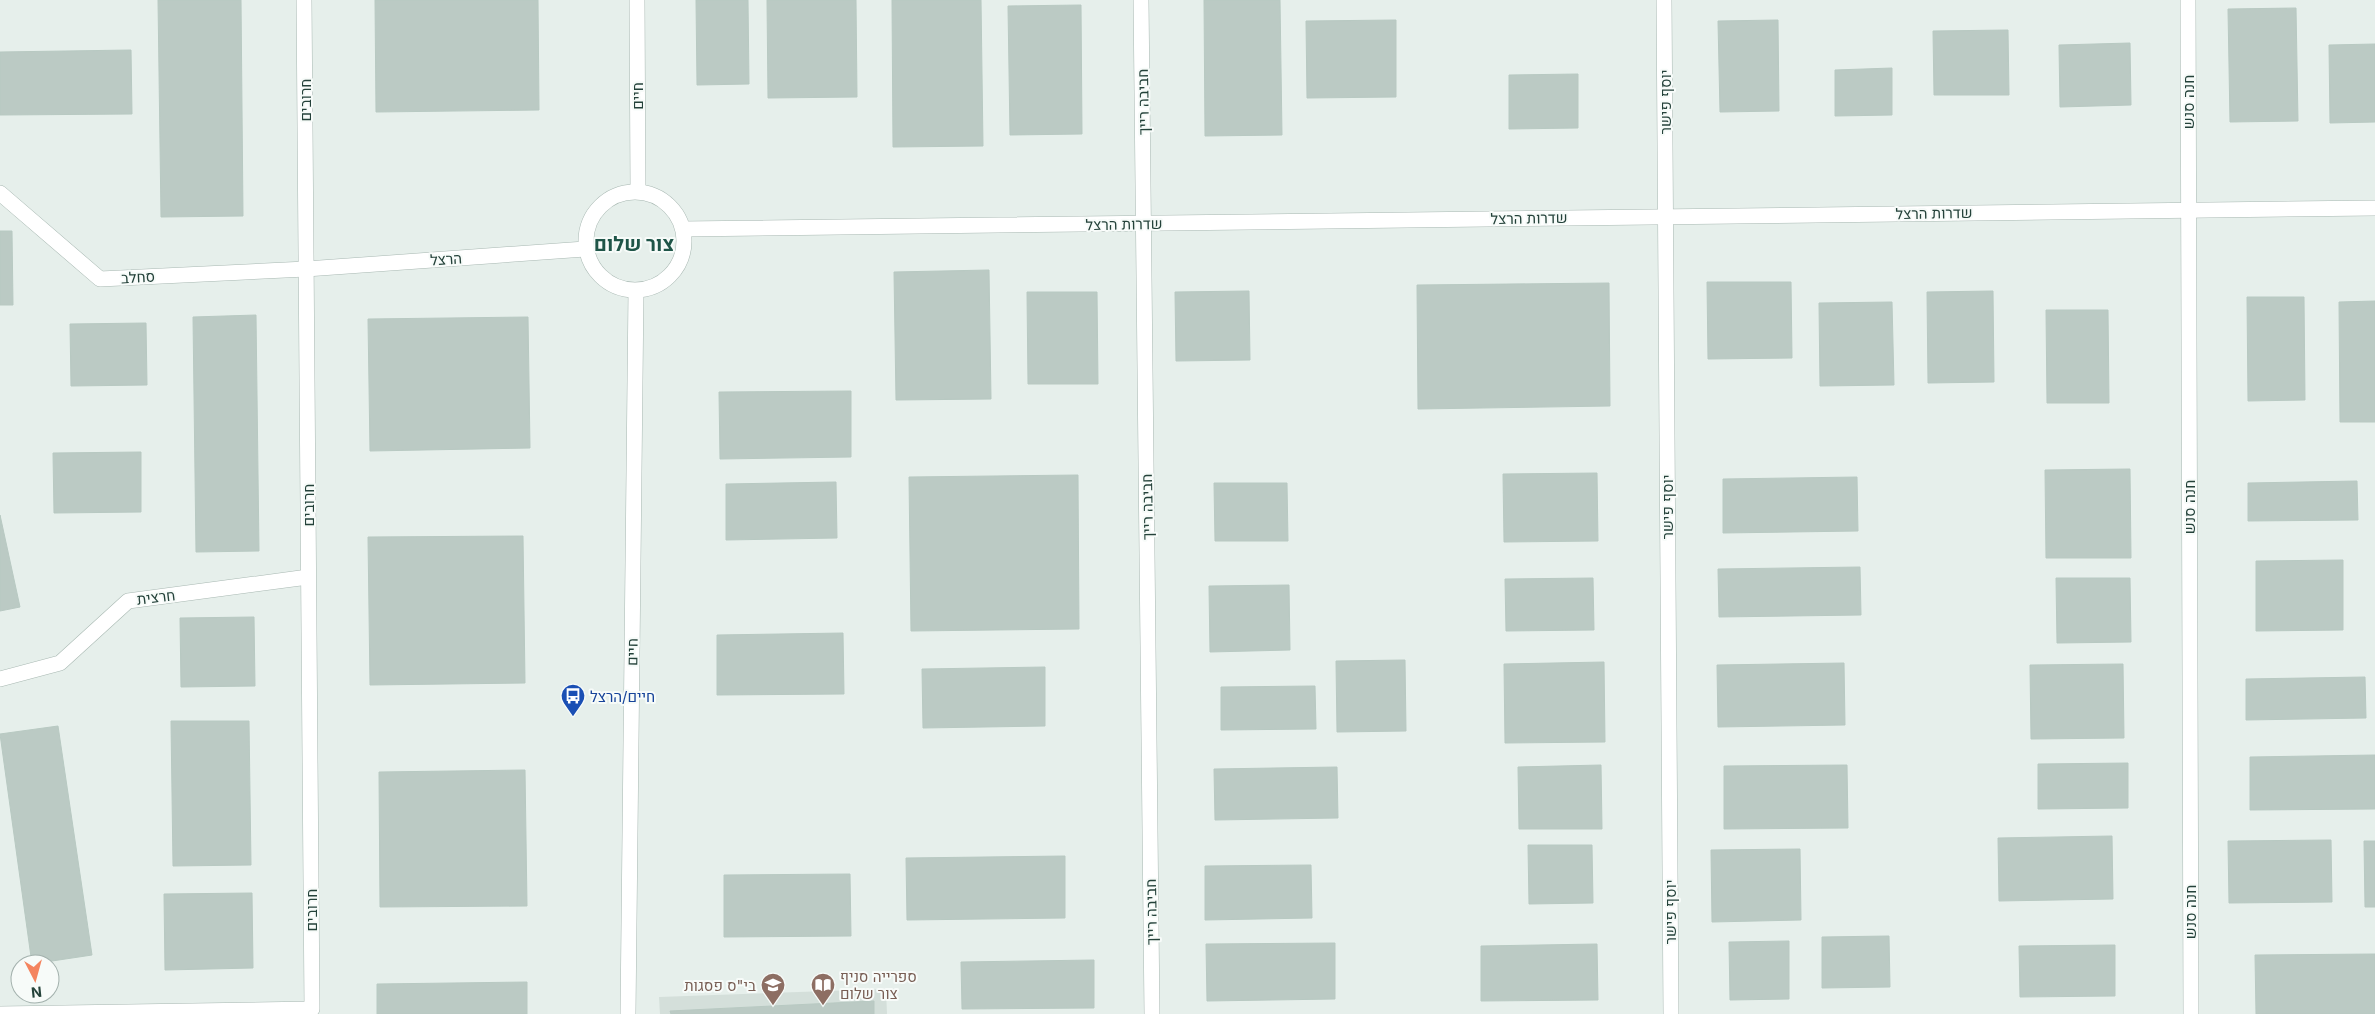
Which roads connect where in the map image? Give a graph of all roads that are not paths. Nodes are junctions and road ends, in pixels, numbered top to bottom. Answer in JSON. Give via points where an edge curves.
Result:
{"nodes":[{"id":1,"x":304,"y":0,"type":"edge"},
{"id":2,"x":637,"y":0,"type":"edge"},
{"id":3,"x":1142,"y":0,"type":"edge"},
{"id":4,"x":1664,"y":0,"type":"edge"},
{"id":5,"x":2188,"y":0,"type":"edge"},
{"id":6,"x":638,"y":191,"type":"junction"},
{"id":7,"x":0,"y":193,"type":"edge"},
{"id":8,"x":2375,"y":208,"type":"edge"},
{"id":9,"x":2188,"y":210,"type":"junction"},
{"id":10,"x":1665,"y":216,"type":"junction"},
{"id":11,"x":1144,"y":224,"type":"junction"},
{"id":12,"x":683,"y":229,"type":"junction"},
{"id":13,"x":585,"y":249,"type":"junction"},
{"id":14,"x":306,"y":268,"type":"junction"},
{"id":15,"x":636,"y":290,"type":"junction"},
{"id":16,"x":308,"y":577,"type":"junction"},
{"id":17,"x":0,"y":679,"type":"edge"},
{"id":18,"x":0,"y":1014,"type":"edge"},
{"id":19,"x":628,"y":1014,"type":"edge"},
{"id":20,"x":1152,"y":1014,"type":"edge"},
{"id":21,"x":1671,"y":1014,"type":"edge"},
{"id":22,"x":2191,"y":1014,"type":"edge"}],
"edges":[{"from":1,"to":14,"type":"street","name":"חרובים"},
{"from":2,"to":6,"type":"street","name":"חיים"},
{"from":3,"to":11,"type":"street","name":"חביבה רייך"},
{"from":4,"to":10,"type":"street","name":"יוסף פישר"},
{"from":5,"to":9,"type":"street","name":"חנה סנש"},
{"from":6,"to":12,"type":"street","via":[[664,201],[676,213]]},
{"from":6,"to":13,"type":"street","via":[[620,193],[599,207],[586,230]]},
{"from":7,"to":14,"type":"street","name":"סחלב","via":[[100,279]]},
{"from":8,"to":9,"type":"street","name":"שדרות הרצל"},
{"from":9,"to":10,"type":"street","name":"שדרות הרצל"},
{"from":9,"to":22,"type":"street","name":"חנה סנש"},
{"from":10,"to":11,"type":"street","name":"שדרות הרצל"},
{"from":10,"to":21,"type":"street","name":"יוסף פישר"},
{"from":11,"to":12,"type":"street","name":"שדרות הרצל"},
{"from":11,"to":20,"type":"street","name":"חביבה רייך"},
{"from":12,"to":15,"type":"street","via":[[684,249],[668,278],[653,287]]},
{"from":13,"to":14,"type":"street","name":"הרצל"},
{"from":13,"to":15,"type":"street","via":[[591,265],[602,278],[616,288]]},
{"from":14,"to":16,"type":"street","name":"חרובים"},
{"from":15,"to":19,"type":"street","name":"חיים"},
{"from":16,"to":17,"type":"street","name":"חרצית","via":[[128,601],[60,663]]},
{"from":16,"to":18,"type":"street","name":"חרובים","via":[[312,1009]]}]}
